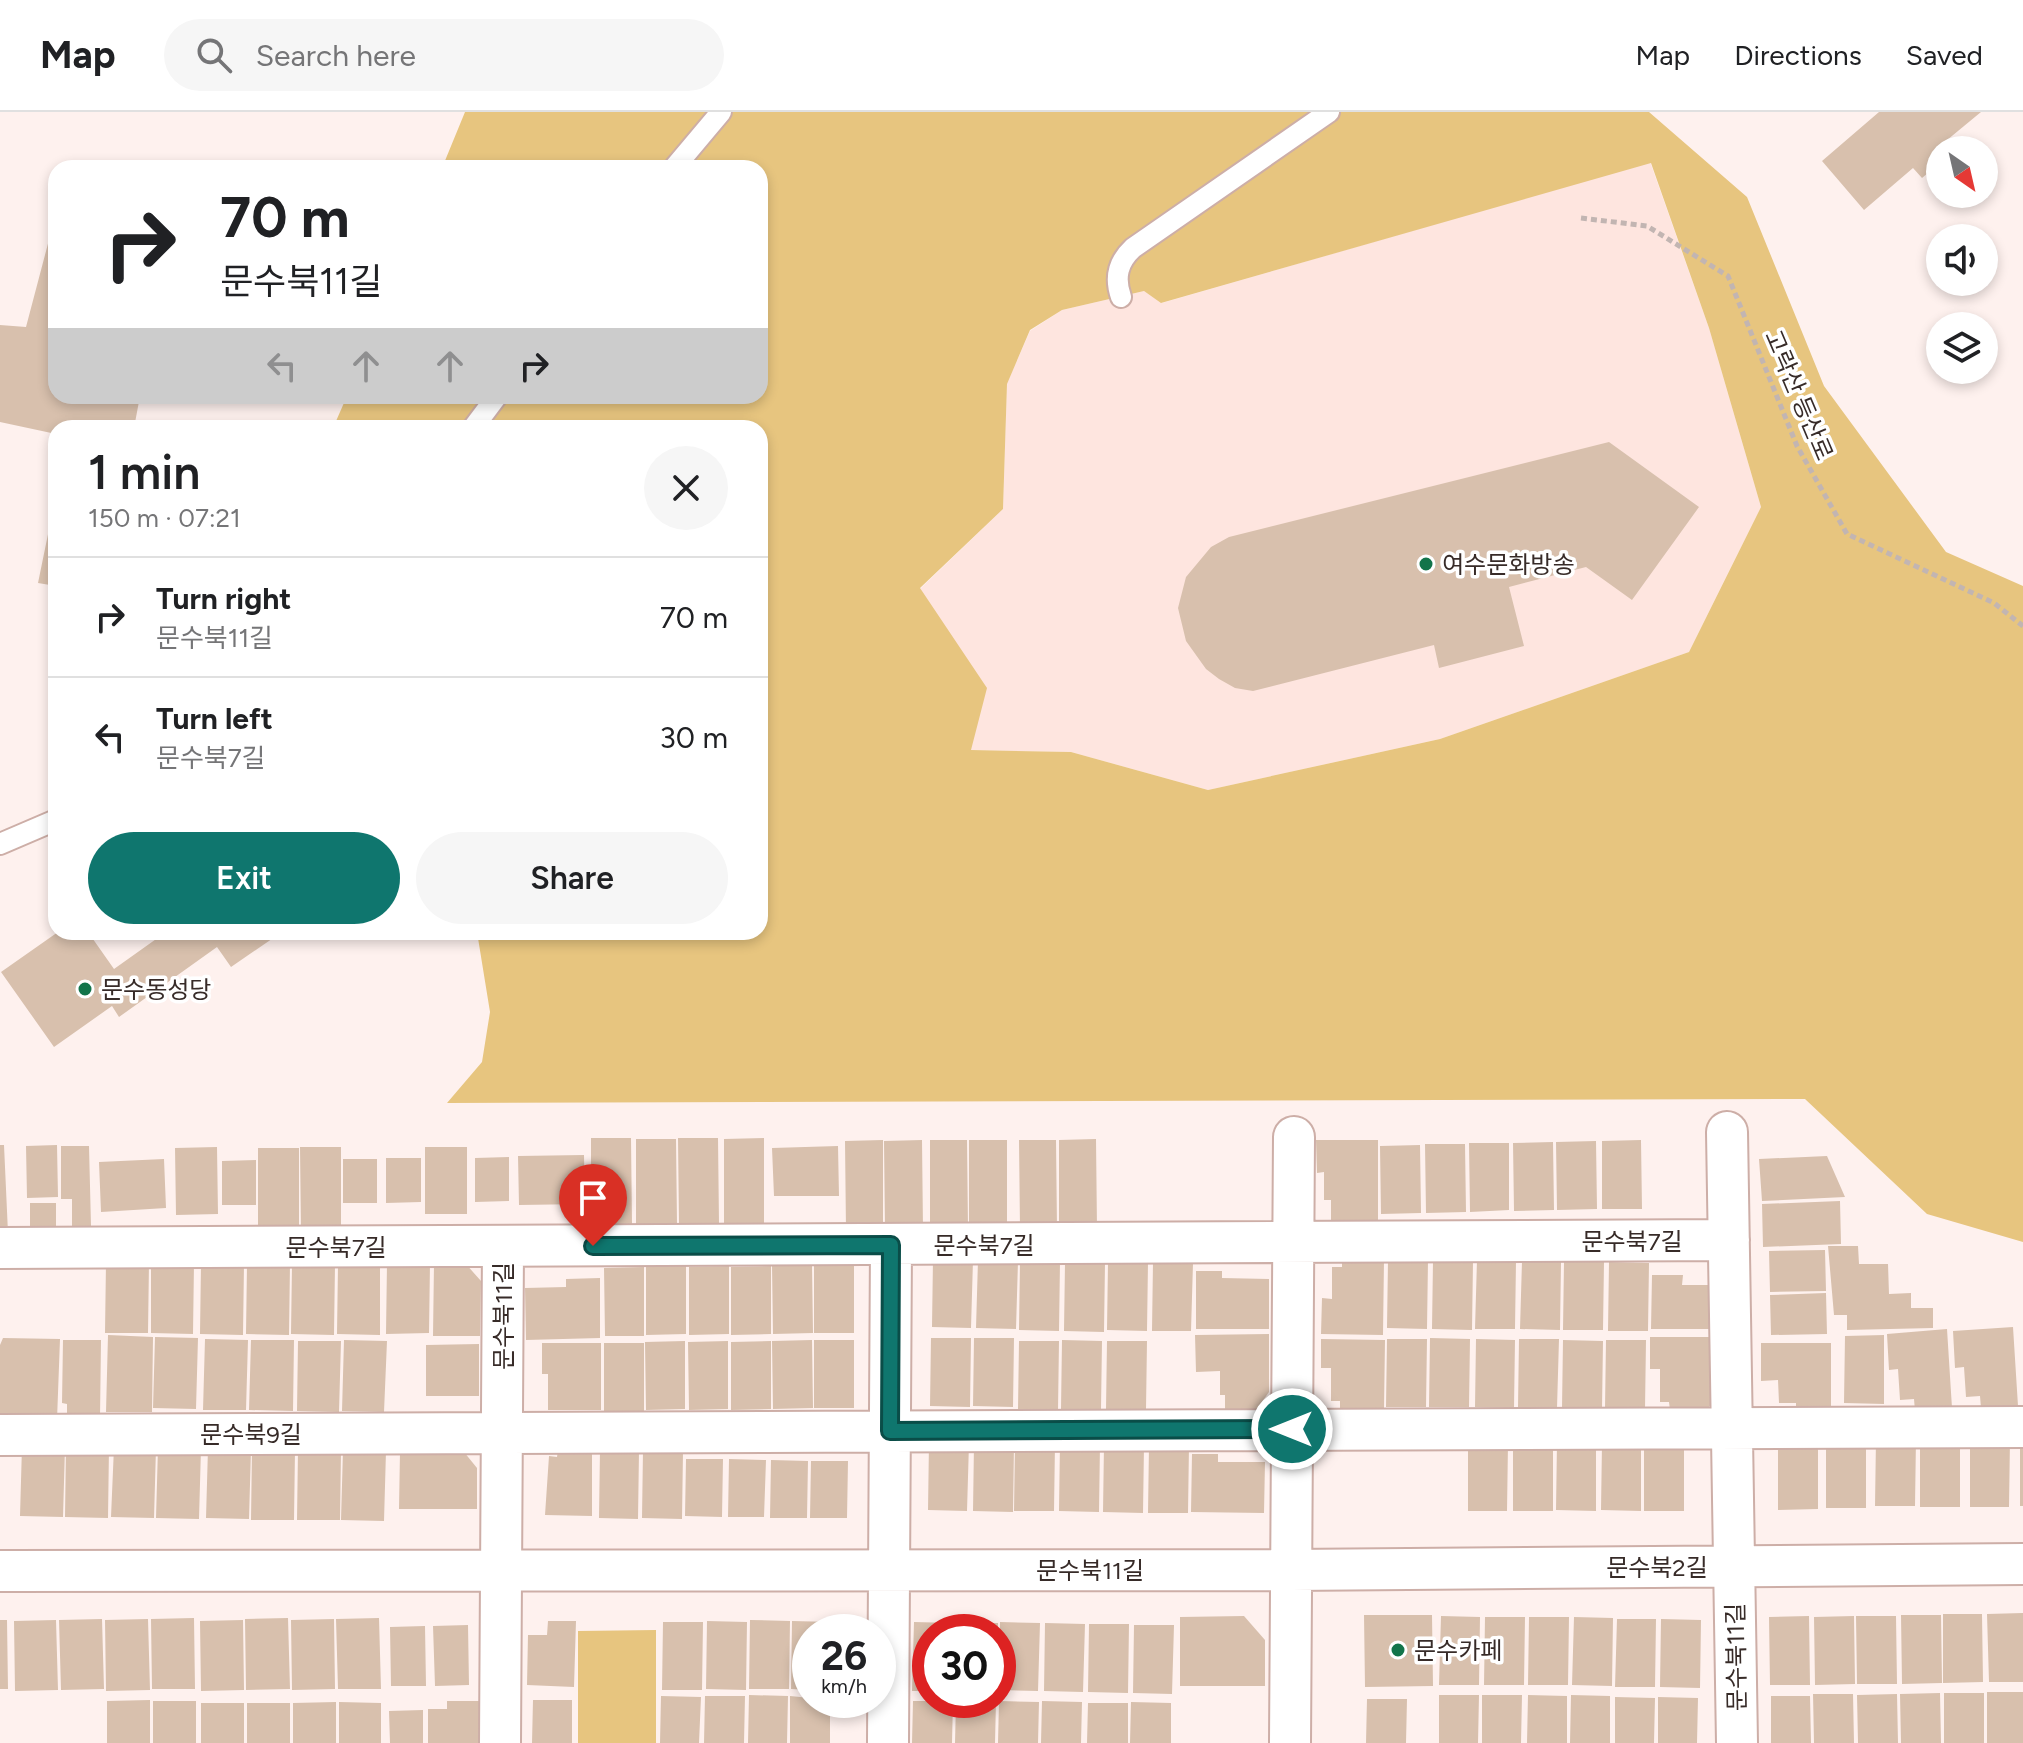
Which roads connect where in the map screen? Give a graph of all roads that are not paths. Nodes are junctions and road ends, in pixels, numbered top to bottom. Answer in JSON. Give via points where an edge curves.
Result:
{"nodes":[{"id":1,"x":721,"y":112,"type":"edge"},
{"id":2,"x":1329,"y":112,"type":"edge"},
{"id":3,"x":681,"y":160,"type":"edge"},
{"id":4,"x":1121,"y":297,"type":"dead end"},
{"id":5,"x":48,"y":823,"type":"edge"},
{"id":6,"x":0,"y":844,"type":"edge"},
{"id":7,"x":1727,"y":1132,"type":"dead end"},
{"id":8,"x":1294,"y":1137,"type":"dead end"},
{"id":9,"x":1729,"y":1240,"type":"junction"},
{"id":10,"x":1293,"y":1243,"type":"junction"},
{"id":11,"x":891,"y":1245,"type":"junction"},
{"id":12,"x":503,"y":1246,"type":"junction"},
{"id":13,"x":1,"y":1252,"type":"edge"},
{"id":14,"x":2023,"y":1427,"type":"edge"},
{"id":15,"x":1732,"y":1428,"type":"junction"},
{"id":16,"x":1292,"y":1429,"type":"junction"},
{"id":17,"x":890,"y":1431,"type":"junction"},
{"id":18,"x":502,"y":1433,"type":"junction"},
{"id":19,"x":0,"y":1435,"type":"edge"},
{"id":20,"x":2023,"y":1564,"type":"edge"},
{"id":21,"x":1734,"y":1567,"type":"junction"},
{"id":22,"x":889,"y":1570,"type":"junction"},
{"id":23,"x":1291,"y":1570,"type":"junction"},
{"id":24,"x":0,"y":1571,"type":"edge"},
{"id":25,"x":501,"y":1571,"type":"junction"},
{"id":26,"x":500,"y":1743,"type":"edge"},
{"id":27,"x":888,"y":1743,"type":"edge"},
{"id":28,"x":1290,"y":1743,"type":"edge"},
{"id":29,"x":1737,"y":1743,"type":"edge"}],
"edges":[{"from":1,"to":3,"type":"lane"},
{"from":2,"to":4,"type":"lane","via":[[1133,248],[1117,273]]},
{"from":5,"to":6,"type":"lane"},
{"from":7,"to":9,"type":"street"},
{"from":8,"to":10,"type":"street"},
{"from":9,"to":10,"type":"street","name":"문수북7길"},
{"from":9,"to":15,"type":"street"},
{"from":10,"to":11,"type":"street","name":"문수북7길"},
{"from":10,"to":16,"type":"street"},
{"from":11,"to":12,"type":"street","name":"문수북7길"},
{"from":11,"to":17,"type":"street"},
{"from":12,"to":13,"type":"street","name":"문수북7길"},
{"from":12,"to":18,"type":"street","name":"문수북11길"},
{"from":14,"to":15,"type":"street"},
{"from":15,"to":16,"type":"street"},
{"from":15,"to":21,"type":"street","name":"문수북11길"},
{"from":16,"to":17,"type":"street"},
{"from":16,"to":23,"type":"street"},
{"from":17,"to":18,"type":"street"},
{"from":17,"to":22,"type":"street"},
{"from":18,"to":19,"type":"street","name":"문수북9길"},
{"from":18,"to":25,"type":"street","name":"문수북11길"},
{"from":20,"to":21,"type":"street","name":"문수북2길"},
{"from":21,"to":23,"type":"street","name":"문수북2길"},
{"from":21,"to":29,"type":"street","name":"문수북11길"},
{"from":22,"to":23,"type":"street","name":"문수북11길"},
{"from":22,"to":25,"type":"street","name":"문수북11길"},
{"from":22,"to":27,"type":"street"},
{"from":23,"to":28,"type":"street"},
{"from":24,"to":25,"type":"street"},
{"from":25,"to":26,"type":"street","name":"문수북11길"}]}
